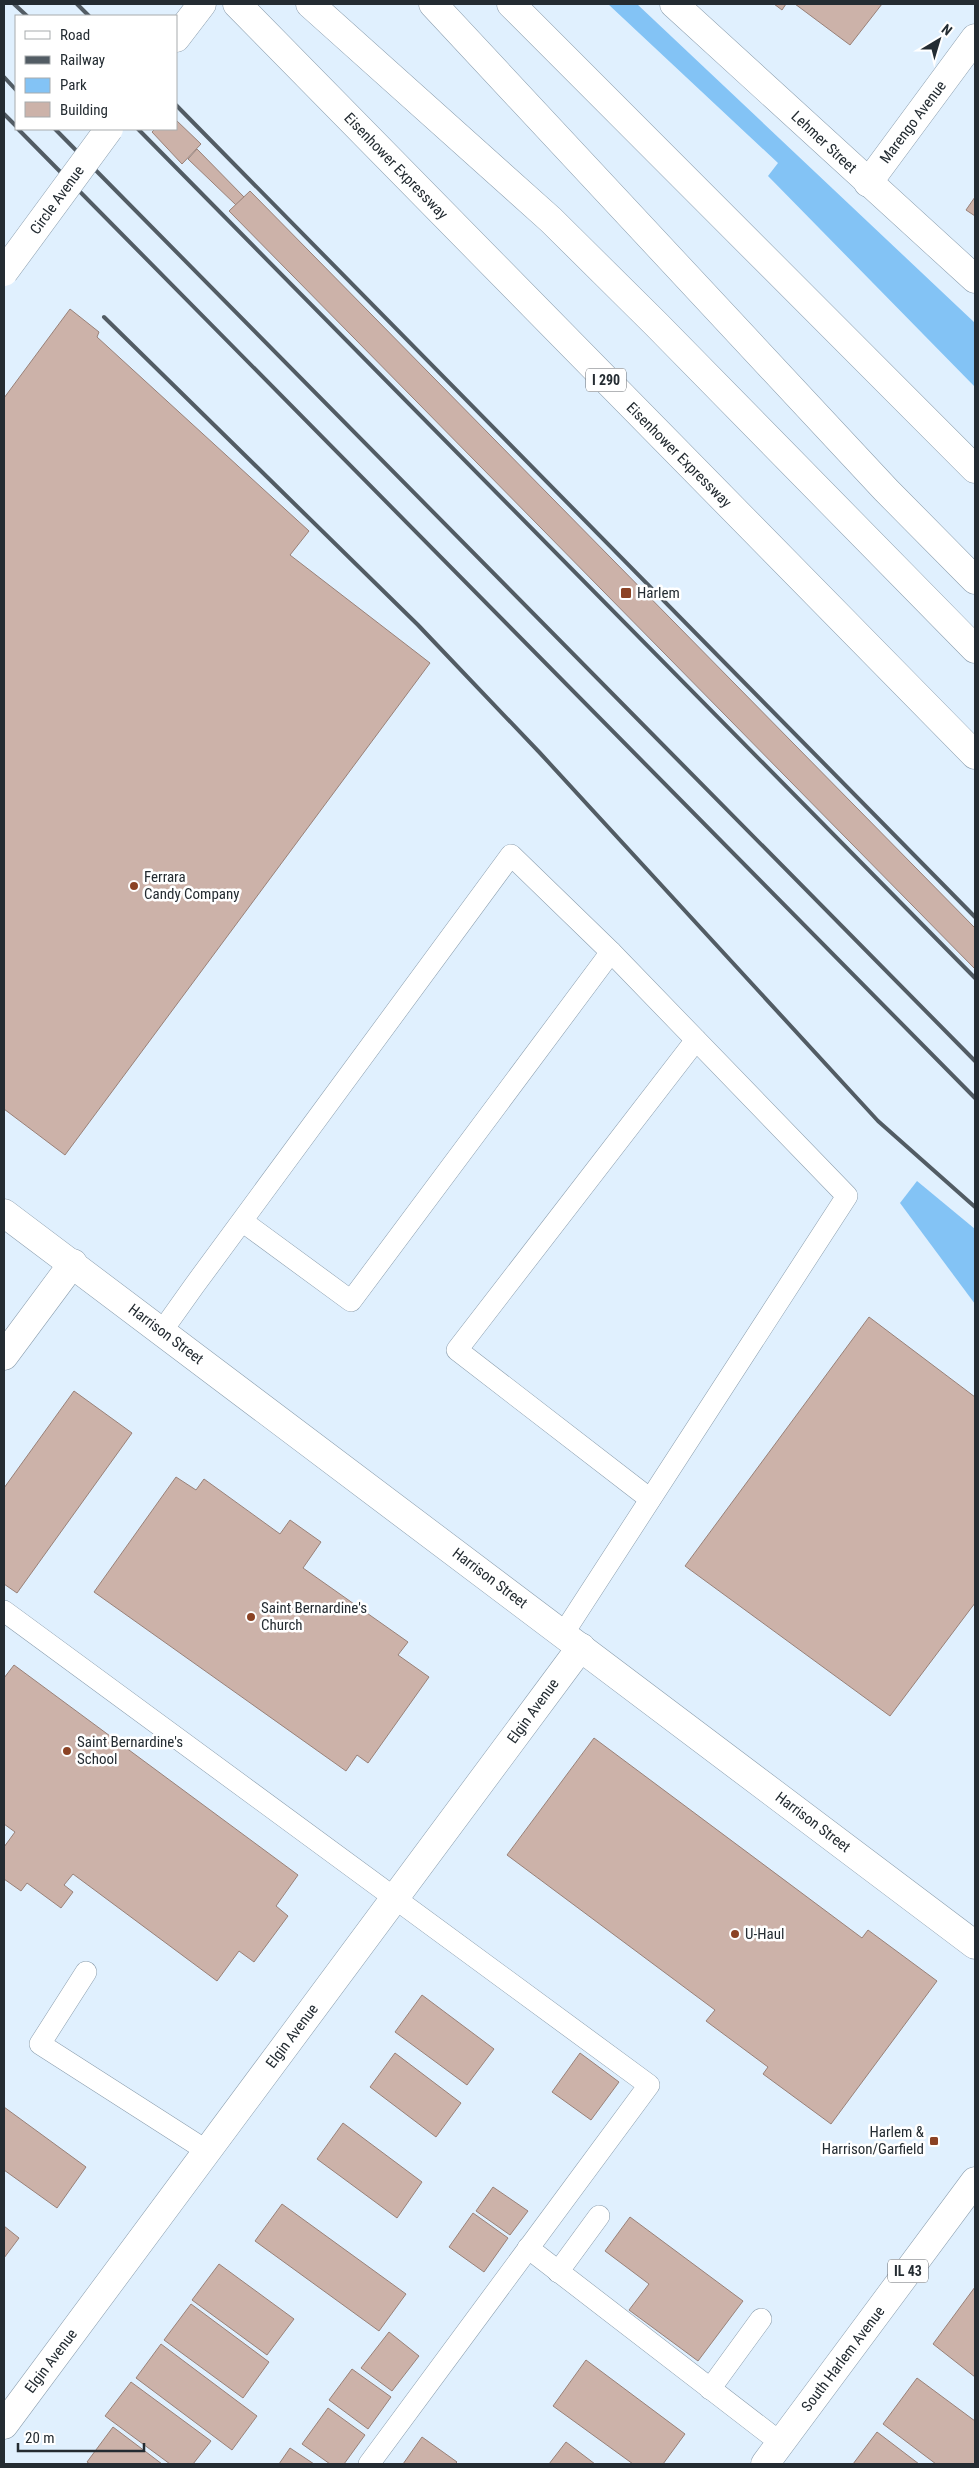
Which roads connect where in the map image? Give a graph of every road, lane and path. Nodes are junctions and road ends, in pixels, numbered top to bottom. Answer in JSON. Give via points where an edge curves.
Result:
{"nodes":[{"id":1,"x":202,"y":4,"type":"edge"},
{"id":2,"x":237,"y":4,"type":"edge"},
{"id":3,"x":310,"y":4,"type":"edge"},
{"id":4,"x":433,"y":4,"type":"edge"},
{"id":5,"x":511,"y":4,"type":"edge"},
{"id":6,"x":674,"y":4,"type":"edge"},
{"id":7,"x":178,"y":35,"type":"edge"},
{"id":8,"x":975,"y":38,"type":"edge"},
{"id":9,"x":108,"y":130,"type":"edge"},
{"id":10,"x":868,"y":183,"type":"junction"},
{"id":11,"x":4,"y":272,"type":"edge"},
{"id":12,"x":975,"y":279,"type":"edge"},
{"id":13,"x":975,"y":469,"type":"edge"},
{"id":14,"x":975,"y":580,"type":"edge"},
{"id":15,"x":975,"y":649,"type":"edge"},
{"id":16,"x":975,"y":755,"type":"edge"},
{"id":17,"x":611,"y":952,"type":"junction"},
{"id":18,"x":696,"y":1040,"type":"junction"},
{"id":19,"x":4,"y":1213,"type":"edge"},
{"id":20,"x":242,"y":1221,"type":"junction"},
{"id":21,"x":72,"y":1263,"type":"junction"},
{"id":22,"x":162,"y":1331,"type":"junction"},
{"id":23,"x":4,"y":1356,"type":"edge"},
{"id":24,"x":650,"y":1499,"type":"junction"},
{"id":25,"x":4,"y":1611,"type":"edge"},
{"id":26,"x":572,"y":1640,"type":"junction"},
{"id":27,"x":394,"y":1898,"type":"junction"},
{"id":28,"x":975,"y":1945,"type":"edge"},
{"id":29,"x":86,"y":1972,"type":"dead end"},
{"id":30,"x":207,"y":2151,"type":"junction"},
{"id":31,"x":975,"y":2181,"type":"edge"},
{"id":32,"x":599,"y":2216,"type":"dead end"},
{"id":33,"x":528,"y":2248,"type":"junction"},
{"id":34,"x":558,"y":2272,"type":"junction"},
{"id":35,"x":761,"y":2319,"type":"dead end"},
{"id":36,"x":710,"y":2388,"type":"junction"},
{"id":37,"x":4,"y":2425,"type":"edge"},
{"id":38,"x":781,"y":2443,"type":"junction"},
{"id":39,"x":369,"y":2464,"type":"edge"},
{"id":40,"x":765,"y":2464,"type":"edge"}],
"edges":[{"from":1,"to":7,"type":"main road"},
{"from":2,"to":16,"type":"main road","name":"Eisenhower Expressway","number":"I 290"},
{"from":3,"to":15,"type":"main road","via":[[551,220]]},
{"from":4,"to":14,"type":"main road","via":[[886,490]]},
{"from":5,"to":13,"type":"main road"},
{"from":6,"to":10,"type":"main road","name":"Lehmer Street"},
{"from":8,"to":10,"type":"main road","name":"Marengo Avenue"},
{"from":9,"to":11,"type":"main road","name":"Circle Avenue","bridge":true},
{"from":10,"to":12,"type":"main road","name":"Lehmer Street"},
{"from":17,"to":18,"type":"lane"},
{"from":17,"to":20,"type":"lane","via":[[351,1301]]},
{"from":17,"to":20,"type":"lane","via":[[511,855]]},
{"from":18,"to":24,"type":"lane","via":[[847,1196]]},
{"from":18,"to":24,"type":"lane","via":[[457,1350]]},
{"from":19,"to":21,"type":"main road","name":"Harrison Street"},
{"from":20,"to":22,"type":"lane"},
{"from":21,"to":22,"type":"main road","name":"Harrison Street"},
{"from":21,"to":23,"type":"main road"},
{"from":22,"to":26,"type":"main road","name":"Harrison Street"},
{"from":24,"to":26,"type":"lane"},
{"from":25,"to":27,"type":"lane"},
{"from":26,"to":27,"type":"main road","name":"Elgin Avenue"},
{"from":26,"to":28,"type":"main road","name":"Harrison Street"},
{"from":27,"to":30,"type":"main road","name":"Elgin Avenue"},
{"from":27,"to":33,"type":"lane","via":[[649,2085]]},
{"from":29,"to":30,"type":"lane","via":[[40,2044]]},
{"from":30,"to":37,"type":"main road","name":"Elgin Avenue"},
{"from":31,"to":38,"type":"main road","name":"South Harlem Avenue","number":"IL 43"},
{"from":32,"to":34,"type":"lane"},
{"from":33,"to":34,"type":"lane"},
{"from":33,"to":39,"type":"lane"},
{"from":34,"to":36,"type":"lane"},
{"from":35,"to":36,"type":"lane"},
{"from":36,"to":38,"type":"lane"},
{"from":38,"to":40,"type":"main road","name":"South Harlem Avenue","number":"IL 43"}]}
